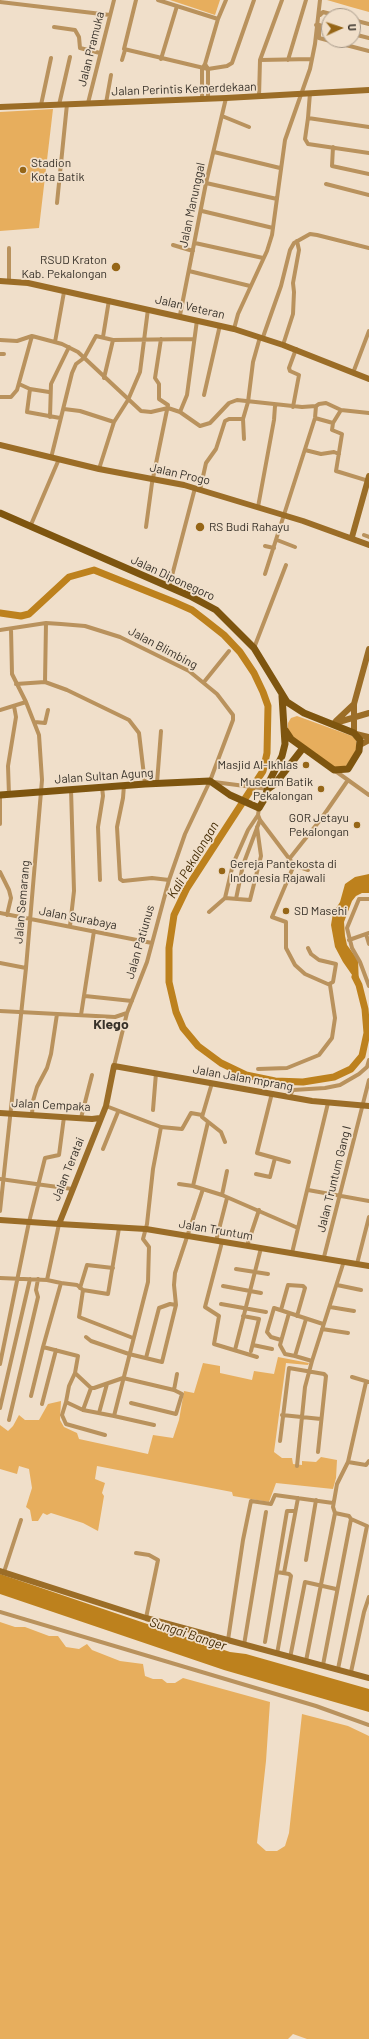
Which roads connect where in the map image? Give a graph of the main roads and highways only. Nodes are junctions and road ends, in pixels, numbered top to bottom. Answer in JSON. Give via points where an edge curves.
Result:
{"nodes":[{"id":1,"x":0,"y":513,"type":"edge"},
{"id":2,"x":282,"y":695,"type":"junction"},
{"id":3,"x":300,"y":711,"type":"junction"},
{"id":4,"x":285,"y":727,"type":"junction"},
{"id":5,"x":303,"y":748,"type":"junction"},
{"id":6,"x":268,"y":789,"type":"junction"},
{"id":7,"x":0,"y":795,"type":"edge"}],
"edges":[{"from":1,"to":2,"type":"main road","name":"Jalan Diponegoro","via":[[216,610],[254,648]]},
{"from":2,"to":3,"type":"main road","name":"Jalan Diponegoro"},
{"from":2,"to":4,"type":"main road"},
{"from":3,"to":4,"type":"main road","via":[[288,716]]},
{"from":3,"to":5,"type":"main road","name":"Jalan Diponegoro","via":[[333,723],[355,734],[360,740],[357,757],[348,769],[334,770]]},
{"from":4,"to":5,"type":"main road","via":[[291,739]]},
{"from":4,"to":6,"type":"main road","via":[[284,751]]},
{"from":5,"to":6,"type":"main road","via":[[275,784]]},
{"from":6,"to":7,"type":"main road","name":"Jalan Sultan Agung","via":[[257,809],[210,781]]}]}
